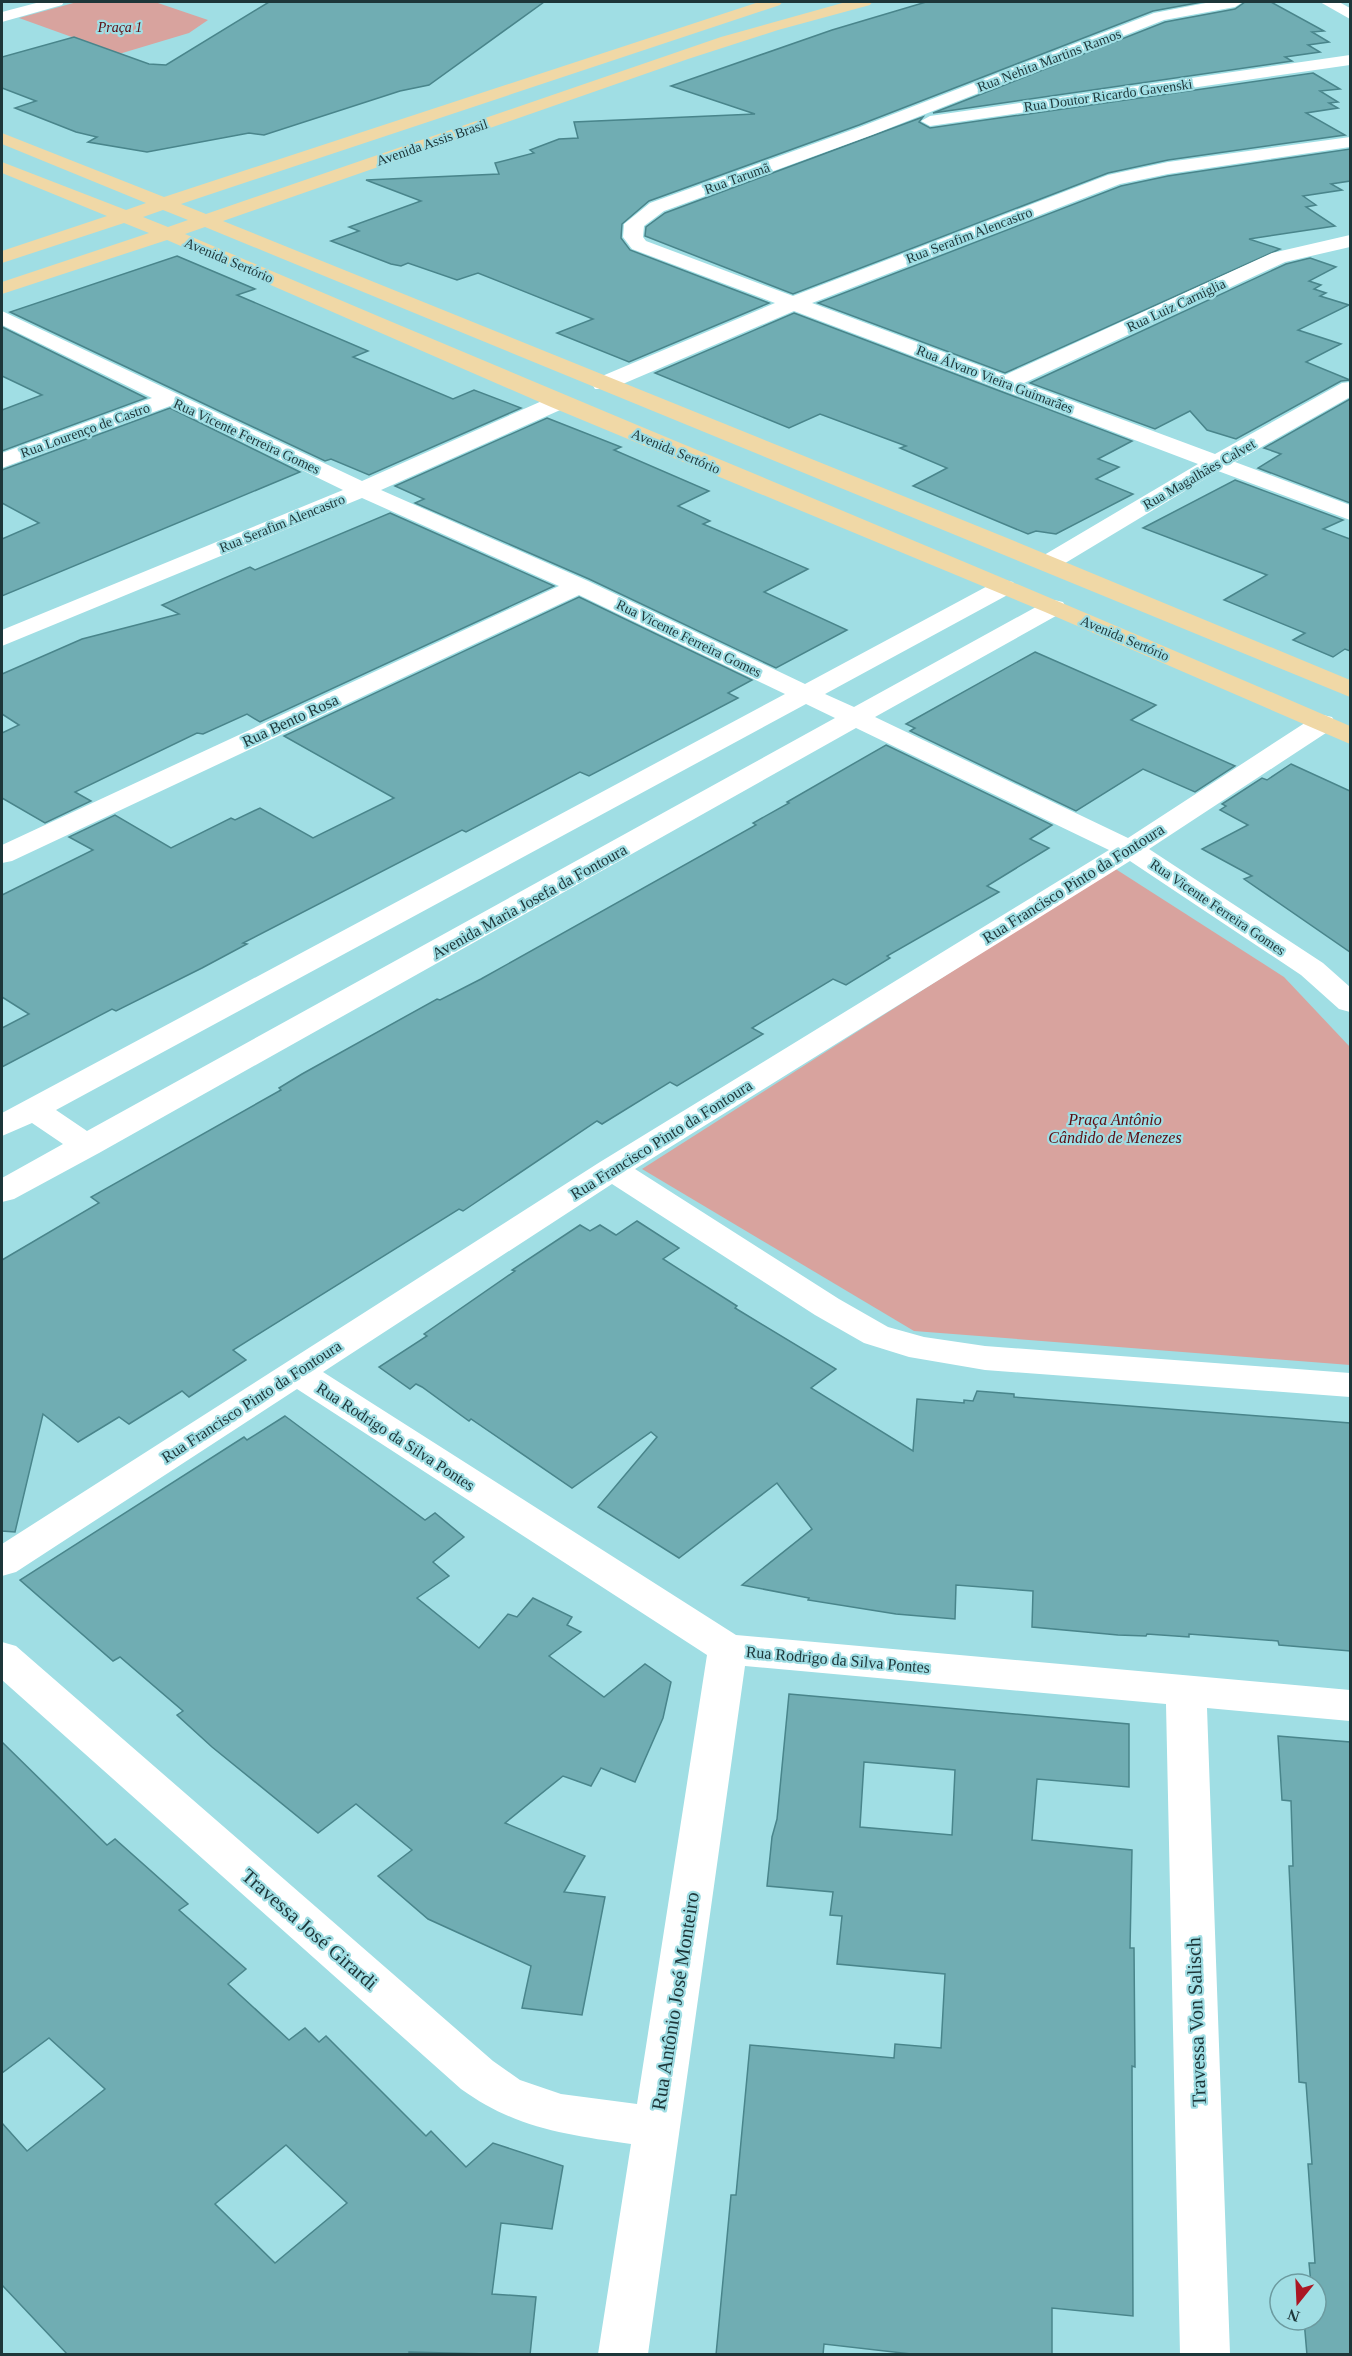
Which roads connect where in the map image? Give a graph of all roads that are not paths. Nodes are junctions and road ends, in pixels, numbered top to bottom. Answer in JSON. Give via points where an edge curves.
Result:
{"nodes":[{"id":1,"x":56,"y":2,"type":"edge"},
{"id":2,"x":774,"y":2,"type":"edge"},
{"id":3,"x":864,"y":2,"type":"edge"},
{"id":4,"x":1235,"y":2,"type":"edge"},
{"id":5,"x":1328,"y":2,"type":"edge"},
{"id":6,"x":1350,"y":14,"type":"edge"},
{"id":7,"x":2,"y":17,"type":"edge"},
{"id":8,"x":704,"y":24,"type":"junction"},
{"id":9,"x":568,"y":51,"type":"dead end"},
{"id":10,"x":1350,"y":60,"type":"edge"},
{"id":11,"x":1012,"y":75,"type":"junction"},
{"id":12,"x":1074,"y":99,"type":"junction"},
{"id":13,"x":866,"y":131,"type":"junction"},
{"id":14,"x":2,"y":138,"type":"edge"},
{"id":15,"x":1350,"y":142,"type":"edge"},
{"id":16,"x":2,"y":167,"type":"edge"},
{"id":17,"x":156,"y":184,"type":"dead end"},
{"id":18,"x":133,"y":192,"type":"junction"},
{"id":19,"x":96,"y":204,"type":"junction"},
{"id":20,"x":165,"y":204,"type":"junction"},
{"id":21,"x":64,"y":214,"type":"dead end"},
{"id":22,"x":127,"y":216,"type":"junction"},
{"id":23,"x":208,"y":221,"type":"junction"},
{"id":24,"x":169,"y":234,"type":"junction"},
{"id":25,"x":1350,"y":241,"type":"edge"},
{"id":26,"x":639,"y":245,"type":"joint"},
{"id":27,"x":2,"y":257,"type":"edge"},
{"id":28,"x":2,"y":288,"type":"edge"},
{"id":29,"x":795,"y":303,"type":"junction"},
{"id":30,"x":2,"y":317,"type":"edge"},
{"id":31,"x":1006,"y":383,"type":"junction"},
{"id":32,"x":603,"y":384,"type":"junction"},
{"id":33,"x":1350,"y":388,"type":"edge"},
{"id":34,"x":170,"y":399,"type":"junction"},
{"id":35,"x":560,"y":402,"type":"junction"},
{"id":36,"x":2,"y":461,"type":"edge"},
{"id":37,"x":1217,"y":462,"type":"junction"},
{"id":38,"x":362,"y":490,"type":"junction"},
{"id":39,"x":1350,"y":513,"type":"edge"},
{"id":40,"x":1048,"y":563,"type":"junction"},
{"id":41,"x":579,"y":586,"type":"junction"},
{"id":42,"x":1004,"y":586,"type":"junction"},
{"id":43,"x":1054,"y":607,"type":"junction"},
{"id":44,"x":2,"y":639,"type":"edge"},
{"id":45,"x":1350,"y":689,"type":"edge"},
{"id":46,"x":805,"y":694,"type":"junction"},
{"id":47,"x":857,"y":719,"type":"junction"},
{"id":48,"x":1337,"y":730,"type":"edge"},
{"id":49,"x":1130,"y":849,"type":"junction"},
{"id":50,"x":2,"y":855,"type":"edge"},
{"id":51,"x":1350,"y":1003,"type":"edge"},
{"id":52,"x":34,"y":1109,"type":"junction"},
{"id":53,"x":2,"y":1126,"type":"edge"},
{"id":54,"x":87,"y":1146,"type":"junction"},
{"id":55,"x":612,"y":1169,"type":"junction"},
{"id":56,"x":2,"y":1192,"type":"edge"},
{"id":57,"x":296,"y":1372,"type":"junction"},
{"id":58,"x":1350,"y":1385,"type":"edge"},
{"id":59,"x":2,"y":1562,"type":"edge"},
{"id":60,"x":728,"y":1648,"type":"junction"},
{"id":61,"x":2,"y":1657,"type":"edge"},
{"id":62,"x":1186,"y":1690,"type":"junction"},
{"id":63,"x":1350,"y":1705,"type":"edge"},
{"id":64,"x":656,"y":2127,"type":"junction"},
{"id":65,"x":623,"y":2355,"type":"edge"},
{"id":66,"x":1205,"y":2355,"type":"edge"}],
"edges":[{"from":1,"to":7,"type":"street"},
{"from":2,"to":8,"type":"main road","name":"Avenida Assis Brasil"},
{"from":3,"to":23,"type":"main road","name":"Avenida Assis Brasil","via":[[711,45]]},
{"from":4,"to":11,"type":"street","name":"Rua Nehita Martins Ramos","via":[[1160,16]]},
{"from":5,"to":6,"type":"street"},
{"from":8,"to":9,"type":"main road","name":"Avenida Assis Brasil","via":[[665,28]]},
{"from":8,"to":20,"type":"main road","name":"Avenida Assis Brasil"},
{"from":10,"to":12,"type":"street","name":"Rua Doutor Ricardo Gavenski"},
{"from":11,"to":12,"type":"street"},
{"from":11,"to":13,"type":"street","name":"Rua Nehita Martins Ramos"},
{"from":12,"to":13,"type":"street","name":"Rua Doutor Ricardo Gavenski"},
{"from":13,"to":26,"type":"street","name":"Rua Tarumã","via":[[657,207],[634,224],[633,237]]},
{"from":14,"to":18,"type":"main road","name":"Avenida Sertório"},
{"from":15,"to":29,"type":"street","name":"Rua Serafim Alencastro","via":[[1115,179]]},
{"from":16,"to":19,"type":"main road","name":"Avenida Sertório"},
{"from":17,"to":18,"type":"main road"},
{"from":18,"to":19,"type":"main road"},
{"from":18,"to":20,"type":"main road","name":"Avenida Sertório"},
{"from":19,"to":21,"type":"main road"},
{"from":19,"to":22,"type":"main road","name":"Avenida Sertório"},
{"from":20,"to":22,"type":"main road","name":"Avenida Assis Brasil"},
{"from":20,"to":23,"type":"main road","name":"Avenida Sertório"},
{"from":22,"to":24,"type":"main road","name":"Avenida Sertório"},
{"from":22,"to":27,"type":"main road","name":"Avenida Assis Brasil"},
{"from":23,"to":24,"type":"main road","name":"Avenida Assis Brasil"},
{"from":23,"to":32,"type":"main road","name":"Avenida Sertório"},
{"from":24,"to":28,"type":"main road","name":"Avenida Assis Brasil"},
{"from":24,"to":35,"type":"main road","name":"Avenida Sertório"},
{"from":25,"to":31,"type":"street","name":"Rua Luiz Carniglia","via":[[1279,257]]},
{"from":26,"to":29,"type":"street","name":"Rua Álvaro Vieira Guimarães"},
{"from":29,"to":31,"type":"street","name":"Rua Álvaro Vieira Guimarães"},
{"from":29,"to":32,"type":"street","name":"Rua Serafim Alencastro"},
{"from":30,"to":34,"type":"street","name":"Rua Vicente Ferreira Gomes"},
{"from":31,"to":37,"type":"street","name":"Rua Álvaro Vieira Guimarães"},
{"from":32,"to":40,"type":"main road","name":"Avenida Sertório"},
{"from":33,"to":37,"type":"street","name":"Rua Magalhães Calvet"},
{"from":34,"to":36,"type":"street","name":"Rua Lourenço de Castro"},
{"from":34,"to":38,"type":"street","name":"Rua Vicente Ferreira Gomes"},
{"from":35,"to":38,"type":"street","name":"Rua Serafim Alencastro"},
{"from":35,"to":42,"type":"main road","name":"Avenida Sertório"},
{"from":37,"to":39,"type":"street","name":"Rua Álvaro Vieira Guimarães"},
{"from":37,"to":40,"type":"street","name":"Rua Magalhães Calvet"},
{"from":38,"to":41,"type":"street","name":"Rua Vicente Ferreira Gomes"},
{"from":38,"to":44,"type":"street","name":"Rua Serafim Alencastro"},
{"from":40,"to":45,"type":"main road","name":"Avenida Sertório"},
{"from":41,"to":46,"type":"street","name":"Rua Vicente Ferreira Gomes"},
{"from":41,"to":50,"type":"street","name":"Rua Bento Rosa"},
{"from":42,"to":43,"type":"main road","name":"Avenida Sertório"},
{"from":42,"to":46,"type":"street"},
{"from":43,"to":47,"type":"street","name":"Avenida Maria Josefa da Fontoura"},
{"from":43,"to":48,"type":"main road","name":"Avenida Sertório"},
{"from":46,"to":47,"type":"street","name":"Rua Vicente Ferreira Gomes"},
{"from":46,"to":52,"type":"street"},
{"from":47,"to":49,"type":"street","name":"Rua Vicente Ferreira Gomes"},
{"from":47,"to":54,"type":"street","name":"Avenida Maria Josefa da Fontoura"},
{"from":48,"to":49,"type":"street","name":"Rua Francisco Pinto da Fontoura"},
{"from":49,"to":51,"type":"street","name":"Rua Vicente Ferreira Gomes","via":[[1312,969]]},
{"from":49,"to":55,"type":"street","name":"Rua Francisco Pinto da Fontoura"},
{"from":52,"to":53,"type":"street"},
{"from":52,"to":54,"type":"street"},
{"from":54,"to":56,"type":"street","name":"Avenida Maria Josefa da Fontoura"},
{"from":55,"to":57,"type":"street","name":"Rua Francisco Pinto da Fontoura"},
{"from":55,"to":58,"type":"street","via":[[827,1307],[876,1335],[922,1349],[986,1358]]},
{"from":57,"to":59,"type":"street","name":"Rua Francisco Pinto da Fontoura"},
{"from":57,"to":60,"type":"street","name":"Rua Rodrigo da Silva Pontes"},
{"from":60,"to":62,"type":"street","name":"Rua Rodrigo da Silva Pontes"},
{"from":60,"to":64,"type":"street","name":"Rua Antônio José Monteiro"},
{"from":61,"to":64,"type":"street","name":"Travessa José Girardi","via":[[477,2074],[506,2095],[561,2114]]},
{"from":62,"to":63,"type":"street","name":"Rua Rodrigo da Silva Pontes"},
{"from":62,"to":66,"type":"street","name":"Travessa Von Salisch"},
{"from":64,"to":65,"type":"street","name":"Rua Antônio José Monteiro"}]}
